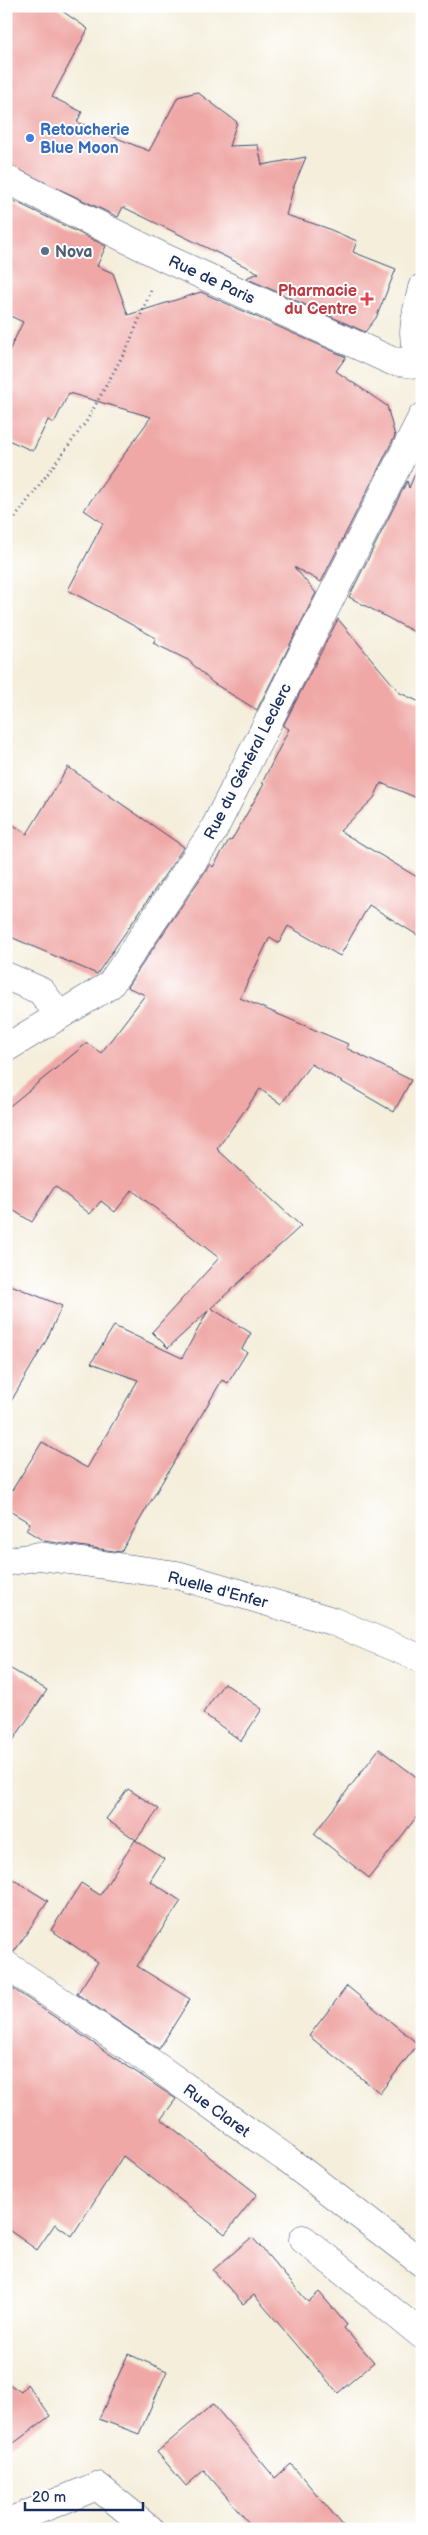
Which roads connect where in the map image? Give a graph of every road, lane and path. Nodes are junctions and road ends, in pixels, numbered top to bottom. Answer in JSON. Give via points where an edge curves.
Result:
{"nodes":[{"id":1,"x":6,"y":179,"type":"edge"},
{"id":2,"x":165,"y":258,"type":"junction"},
{"id":3,"x":422,"y":288,"type":"edge"},
{"id":4,"x":422,"y":364,"type":"edge"},
{"id":5,"x":422,"y":417,"type":"edge"},
{"id":6,"x":6,"y":530,"type":"edge"},
{"id":7,"x":6,"y":976,"type":"edge"},
{"id":8,"x":59,"y":1016,"type":"junction"},
{"id":9,"x":6,"y":1048,"type":"edge"},
{"id":10,"x":6,"y":1562,"type":"edge"},
{"id":11,"x":422,"y":1659,"type":"edge"},
{"id":12,"x":6,"y":1965,"type":"edge"},
{"id":13,"x":303,"y":2239,"type":"dead end"},
{"id":14,"x":422,"y":2263,"type":"edge"},
{"id":15,"x":422,"y":2335,"type":"edge"},
{"id":16,"x":6,"y":2523,"type":"edge"},
{"id":17,"x":150,"y":2529,"type":"edge"}],
"edges":[{"from":1,"to":2,"type":"street","name":"Rue de Paris"},
{"from":2,"to":4,"type":"street","name":"Rue de Paris","via":[[392,361]]},
{"from":2,"to":6,"type":"path","via":[[129,344],[86,422]]},
{"from":3,"to":4,"type":"street","via":[[413,341]]},
{"from":5,"to":8,"type":"street","name":"Rue du Général Leclerc","via":[[212,832],[110,985]]},
{"from":7,"to":8,"type":"street","via":[[41,991]]},
{"from":8,"to":9,"type":"street","name":"Rue du Général Leclerc"},
{"from":10,"to":11,"type":"street","name":"Ruelle d'Enfer","via":[[39,1556],[177,1575],[332,1621]]},
{"from":12,"to":14,"type":"street","name":"Rue Claret","via":[[268,2146]]},
{"from":13,"to":15,"type":"street"},
{"from":16,"to":17,"type":"street","via":[[97,2486]]}]}
